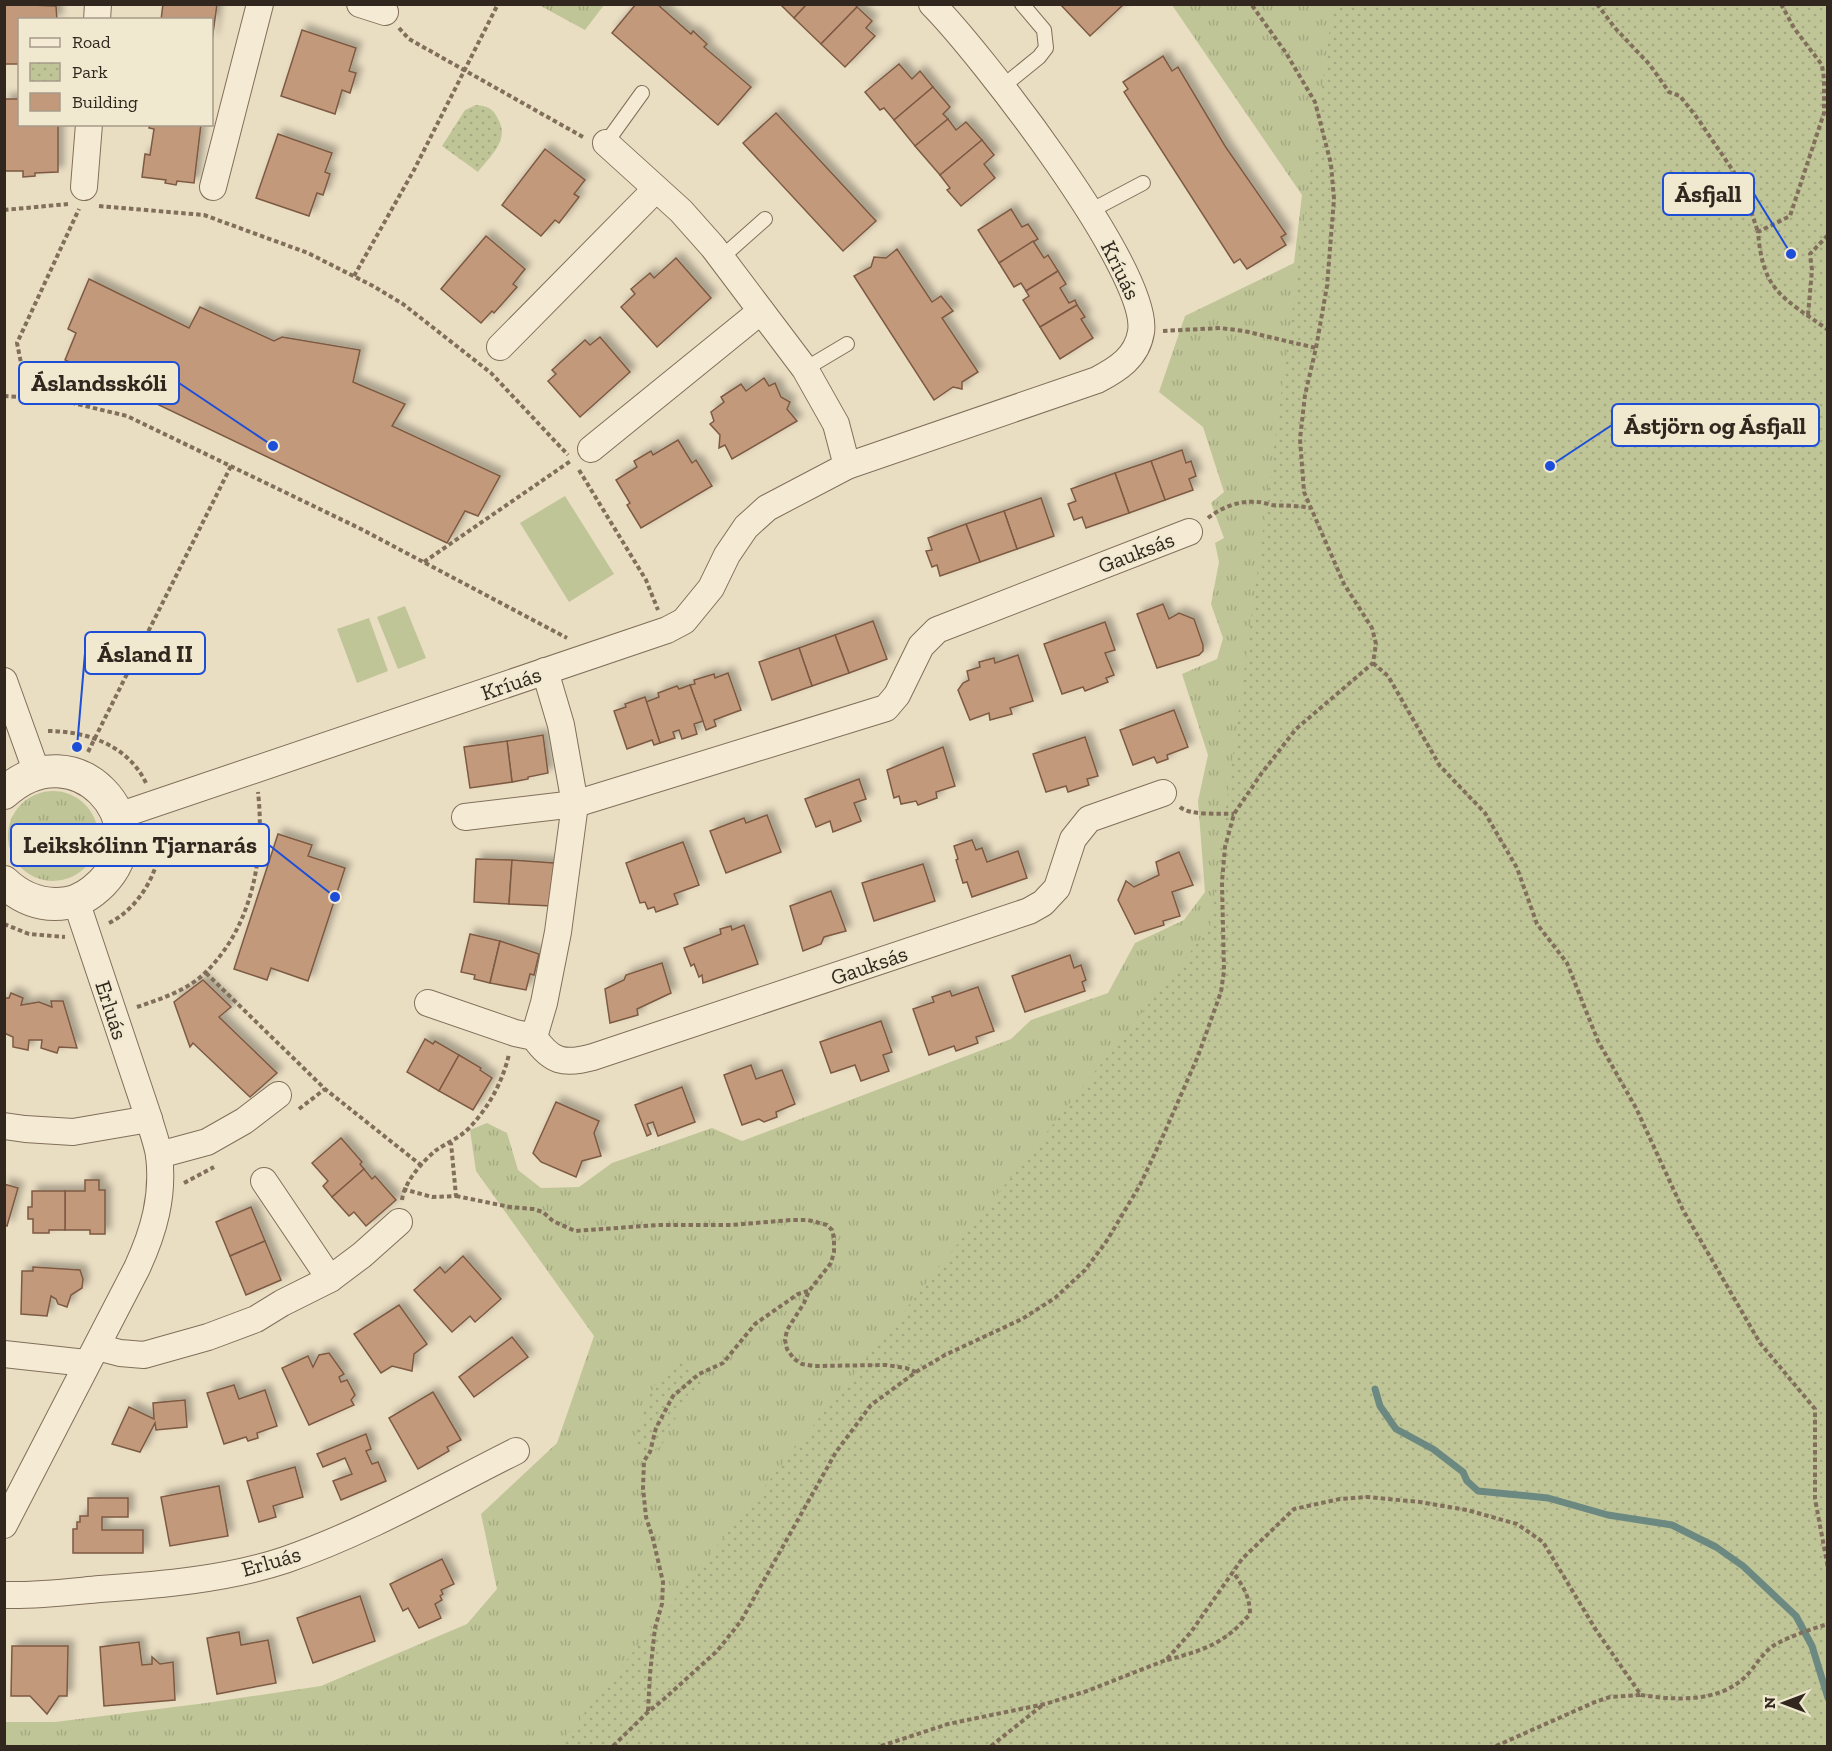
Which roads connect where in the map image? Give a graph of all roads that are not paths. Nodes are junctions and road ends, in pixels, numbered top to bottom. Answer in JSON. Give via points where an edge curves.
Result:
{"nodes":[{"id":1,"x":260,"y":4,"type":"edge"},
{"id":2,"x":360,"y":4,"type":"edge"},
{"id":3,"x":933,"y":4,"type":"edge"},
{"id":4,"x":1022,"y":4,"type":"edge"},
{"id":5,"x":385,"y":12,"type":"road end"},
{"id":6,"x":1002,"y":87,"type":"junction"},
{"id":7,"x":642,"y":93,"type":"dead end"},
{"id":8,"x":89,"y":126,"type":"edge"},
{"id":9,"x":606,"y":143,"type":"joint"},
{"id":10,"x":1143,"y":183,"type":"dead end"},
{"id":11,"x":213,"y":187,"type":"dead end"},
{"id":12,"x":655,"y":190,"type":"junction"},
{"id":13,"x":88,"y":196,"type":"road end"},
{"id":14,"x":1090,"y":212,"type":"junction"},
{"id":15,"x":765,"y":219,"type":"dead end"},
{"id":16,"x":722,"y":258,"type":"junction"},
{"id":17,"x":761,"y":311,"type":"junction"},
{"id":18,"x":847,"y":344,"type":"dead end"},
{"id":19,"x":500,"y":347,"type":"dead end"},
{"id":20,"x":805,"y":369,"type":"junction"},
{"id":21,"x":582,"y":454,"type":"road end"},
{"id":22,"x":847,"y":466,"type":"junction"},
{"id":23,"x":1189,"y":532,"type":"road end"},
{"id":24,"x":545,"y":671,"type":"junction"},
{"id":25,"x":4,"y":681,"type":"edge"},
{"id":26,"x":37,"y":772,"type":"junction"},
{"id":27,"x":4,"y":793,"type":"edge"},
{"id":28,"x":1163,"y":793,"type":"road end"},
{"id":29,"x":575,"y":804,"type":"junction"},
{"id":30,"x":118,"y":816,"type":"junction"},
{"id":31,"x":465,"y":817,"type":"dead end"},
{"id":32,"x":4,"y":882,"type":"edge"},
{"id":33,"x":76,"y":901,"type":"junction"},
{"id":34,"x":428,"y":1003,"type":"dead end"},
{"id":35,"x":524,"y":1035,"type":"junction"},
{"id":36,"x":285,"y":1105,"type":"road end"},
{"id":37,"x":149,"y":1119,"type":"junction"},
{"id":38,"x":4,"y":1126,"type":"edge"},
{"id":39,"x":159,"y":1155,"type":"junction"},
{"id":40,"x":264,"y":1181,"type":"dead end"},
{"id":41,"x":399,"y":1222,"type":"road end"},
{"id":42,"x":330,"y":1280,"type":"junction"},
{"id":43,"x":4,"y":1354,"type":"edge"},
{"id":44,"x":92,"y":1355,"type":"junction"},
{"id":45,"x":516,"y":1451,"type":"dead end"},
{"id":46,"x":4,"y":1525,"type":"edge"},
{"id":47,"x":4,"y":1595,"type":"edge"}],
"edges":[{"from":1,"to":11,"type":"street"},
{"from":2,"to":5,"type":"street"},
{"from":3,"to":6,"type":"street","name":"Kríuás"},
{"from":4,"to":6,"type":"lane","via":[[1044,30],[1046,48]]},
{"from":6,"to":14,"type":"street","name":"Kríuás"},
{"from":7,"to":9,"type":"lane"},
{"from":8,"to":13,"type":"street"},
{"from":9,"to":12,"type":"street"},
{"from":10,"to":14,"type":"lane"},
{"from":12,"to":16,"type":"street","via":[[681,211]]},
{"from":12,"to":19,"type":"street"},
{"from":14,"to":22,"type":"street","name":"Kríuás","via":[[1133,292],[1141,315],[1141,332],[1134,352],[1121,367],[1097,380]]},
{"from":15,"to":16,"type":"lane"},
{"from":16,"to":17,"type":"street"},
{"from":17,"to":20,"type":"street"},
{"from":17,"to":21,"type":"street"},
{"from":18,"to":20,"type":"lane"},
{"from":20,"to":22,"type":"street","via":[[836,424]]},
{"from":22,"to":24,"type":"street","name":"Kríuás","via":[[767,508],[746,527],[711,588],[684,621]]},
{"from":23,"to":29,"type":"street","name":"Gauksás","via":[[937,630],[921,646],[897,695],[886,708]]},
{"from":24,"to":29,"type":"street","via":[[561,725]]},
{"from":24,"to":30,"type":"street","name":"Kríuás"},
{"from":25,"to":26,"type":"street"},
{"from":26,"to":27,"type":"street"},
{"from":26,"to":30,"type":"street","via":[[77,774],[95,784]]},
{"from":28,"to":35,"type":"street","name":"Gauksás","via":[[1089,819],[1073,839],[1057,888],[1029,911],[576,1062],[559,1060]]},
{"from":29,"to":31,"type":"street","name":"Gauksás"},
{"from":29,"to":35,"type":"street","via":[[544,1003]]},
{"from":30,"to":33,"type":"street","via":[[122,837],[118,858],[109,876],[94,892]]},
{"from":32,"to":33,"type":"street","via":[[34,902],[55,905]]},
{"from":33,"to":37,"type":"street","name":"Erluás"},
{"from":34,"to":35,"type":"street","name":"Gauksás"},
{"from":36,"to":39,"type":"street","via":[[244,1121],[207,1143]]},
{"from":37,"to":38,"type":"street","via":[[73,1132]]},
{"from":37,"to":39,"type":"street","name":"Erluás"},
{"from":39,"to":44,"type":"street","name":"Erluás","via":[[160,1200],[151,1238]]},
{"from":40,"to":42,"type":"street"},
{"from":41,"to":42,"type":"street"},
{"from":42,"to":44,"type":"street","via":[[256,1319],[208,1337],[144,1354]]},
{"from":43,"to":44,"type":"street"},
{"from":44,"to":46,"type":"street","name":"Erluás"},
{"from":45,"to":47,"type":"street","name":"Erluás","via":[[352,1534],[282,1561],[206,1578],[150,1585],[35,1596]]}]}
